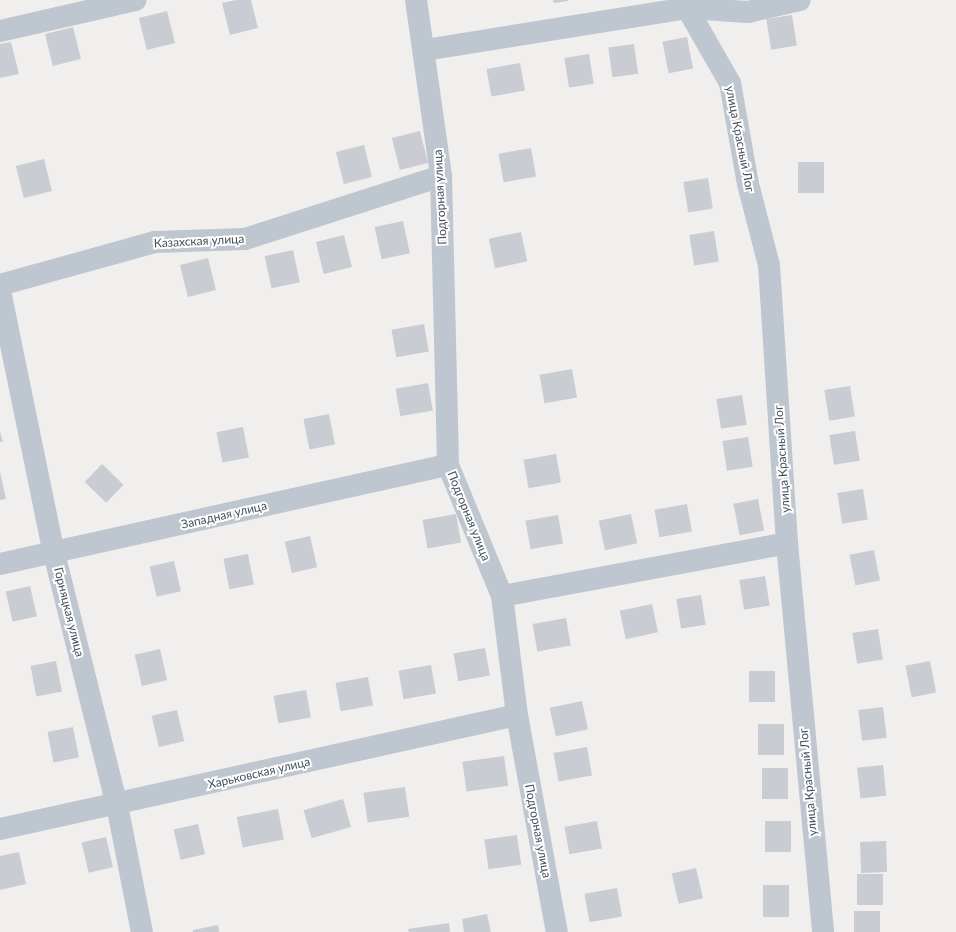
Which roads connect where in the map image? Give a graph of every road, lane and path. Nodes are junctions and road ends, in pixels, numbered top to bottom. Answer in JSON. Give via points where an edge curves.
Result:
{"nodes":[{"id":1,"x":135,"y":0,"type":"edge"},
{"id":2,"x":416,"y":0,"type":"edge"},
{"id":3,"x":800,"y":0,"type":"edge"},
{"id":4,"x":687,"y":4,"type":"edge"},
{"id":5,"x":0,"y":31,"type":"edge"},
{"id":6,"x":425,"y":50,"type":"junction"},
{"id":7,"x":441,"y":176,"type":"junction"},
{"id":8,"x":0,"y":285,"type":"edge"},
{"id":9,"x":0,"y":291,"type":"edge"},
{"id":10,"x":448,"y":465,"type":"junction"},
{"id":11,"x":787,"y":543,"type":"junction"},
{"id":12,"x":54,"y":553,"type":"junction"},
{"id":13,"x":0,"y":564,"type":"edge"},
{"id":14,"x":502,"y":596,"type":"junction"},
{"id":15,"x":516,"y":715,"type":"junction"},
{"id":16,"x":117,"y":805,"type":"junction"},
{"id":17,"x":0,"y":828,"type":"edge"},
{"id":18,"x":142,"y":932,"type":"edge"},
{"id":19,"x":557,"y":932,"type":"edge"},
{"id":20,"x":823,"y":932,"type":"edge"}],
"edges":[{"from":1,"to":5,"type":"street"},
{"from":2,"to":6,"type":"street","name":"Подгорная улица"},
{"from":3,"to":4,"type":"street","via":[[748,12]]},
{"from":4,"to":6,"type":"street"},
{"from":4,"to":11,"type":"street","name":"улица Красный Лог","via":[[730,83],[748,184],[769,265]]},
{"from":6,"to":7,"type":"street","name":"Подгорная улица"},
{"from":7,"to":8,"type":"street","name":"Казахская улица","via":[[245,239],[154,242]]},
{"from":7,"to":10,"type":"street","name":"Подгорная улица"},
{"from":9,"to":12,"type":"street","name":"Горняцкая улица"},
{"from":10,"to":12,"type":"street","name":"Западная улица"},
{"from":10,"to":14,"type":"street","name":"Подгорная улица"},
{"from":11,"to":14,"type":"street"},
{"from":11,"to":20,"type":"street","name":"улица Красный Лог"},
{"from":12,"to":13,"type":"street","name":"Западная улица"},
{"from":12,"to":16,"type":"street","name":"Горняцкая улица"},
{"from":14,"to":15,"type":"street","name":"Подгорная улица"},
{"from":15,"to":16,"type":"street","name":"Харьковская улица"},
{"from":15,"to":19,"type":"street","name":"Подгорная улица"},
{"from":16,"to":17,"type":"street","name":"Харьковская улица"},
{"from":16,"to":18,"type":"street","name":"Горняцкая улица"}]}
